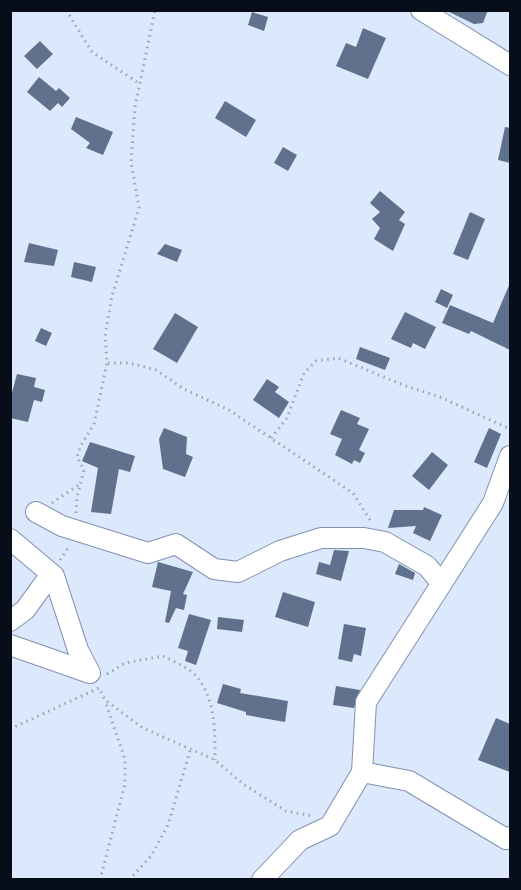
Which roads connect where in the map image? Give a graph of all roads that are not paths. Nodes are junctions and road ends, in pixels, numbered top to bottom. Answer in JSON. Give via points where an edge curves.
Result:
{"nodes":[{"id":1,"x":421,"y":10,"type":"edge"},
{"id":2,"x":510,"y":64,"type":"edge"},
{"id":3,"x":510,"y":456,"type":"edge"},
{"id":4,"x":36,"y":512,"type":"dead end"},
{"id":5,"x":10,"y":539,"type":"edge"},
{"id":6,"x":51,"y":574,"type":"junction"},
{"id":7,"x":441,"y":583,"type":"junction"},
{"id":8,"x":10,"y":621,"type":"edge"},
{"id":9,"x":10,"y":645,"type":"edge"},
{"id":10,"x":362,"y":772,"type":"junction"},
{"id":11,"x":510,"y":837,"type":"edge"},
{"id":12,"x":261,"y":879,"type":"edge"}],
"edges":[{"from":1,"to":2,"type":"street"},
{"from":3,"to":7,"type":"street","via":[[493,503]]},
{"from":4,"to":7,"type":"street","via":[[62,526],[148,553],[176,544],[214,569],[238,572],[280,551],[321,538],[364,538],[385,542],[428,566]]},
{"from":5,"to":6,"type":"street"},
{"from":6,"to":8,"type":"street","via":[[25,610]]},
{"from":6,"to":9,"type":"street","via":[[90,673]]},
{"from":7,"to":10,"type":"street","via":[[366,702]]},
{"from":10,"to":11,"type":"street","via":[[409,781],[506,839]]},
{"from":10,"to":12,"type":"street","via":[[330,826],[300,840]]}]}
